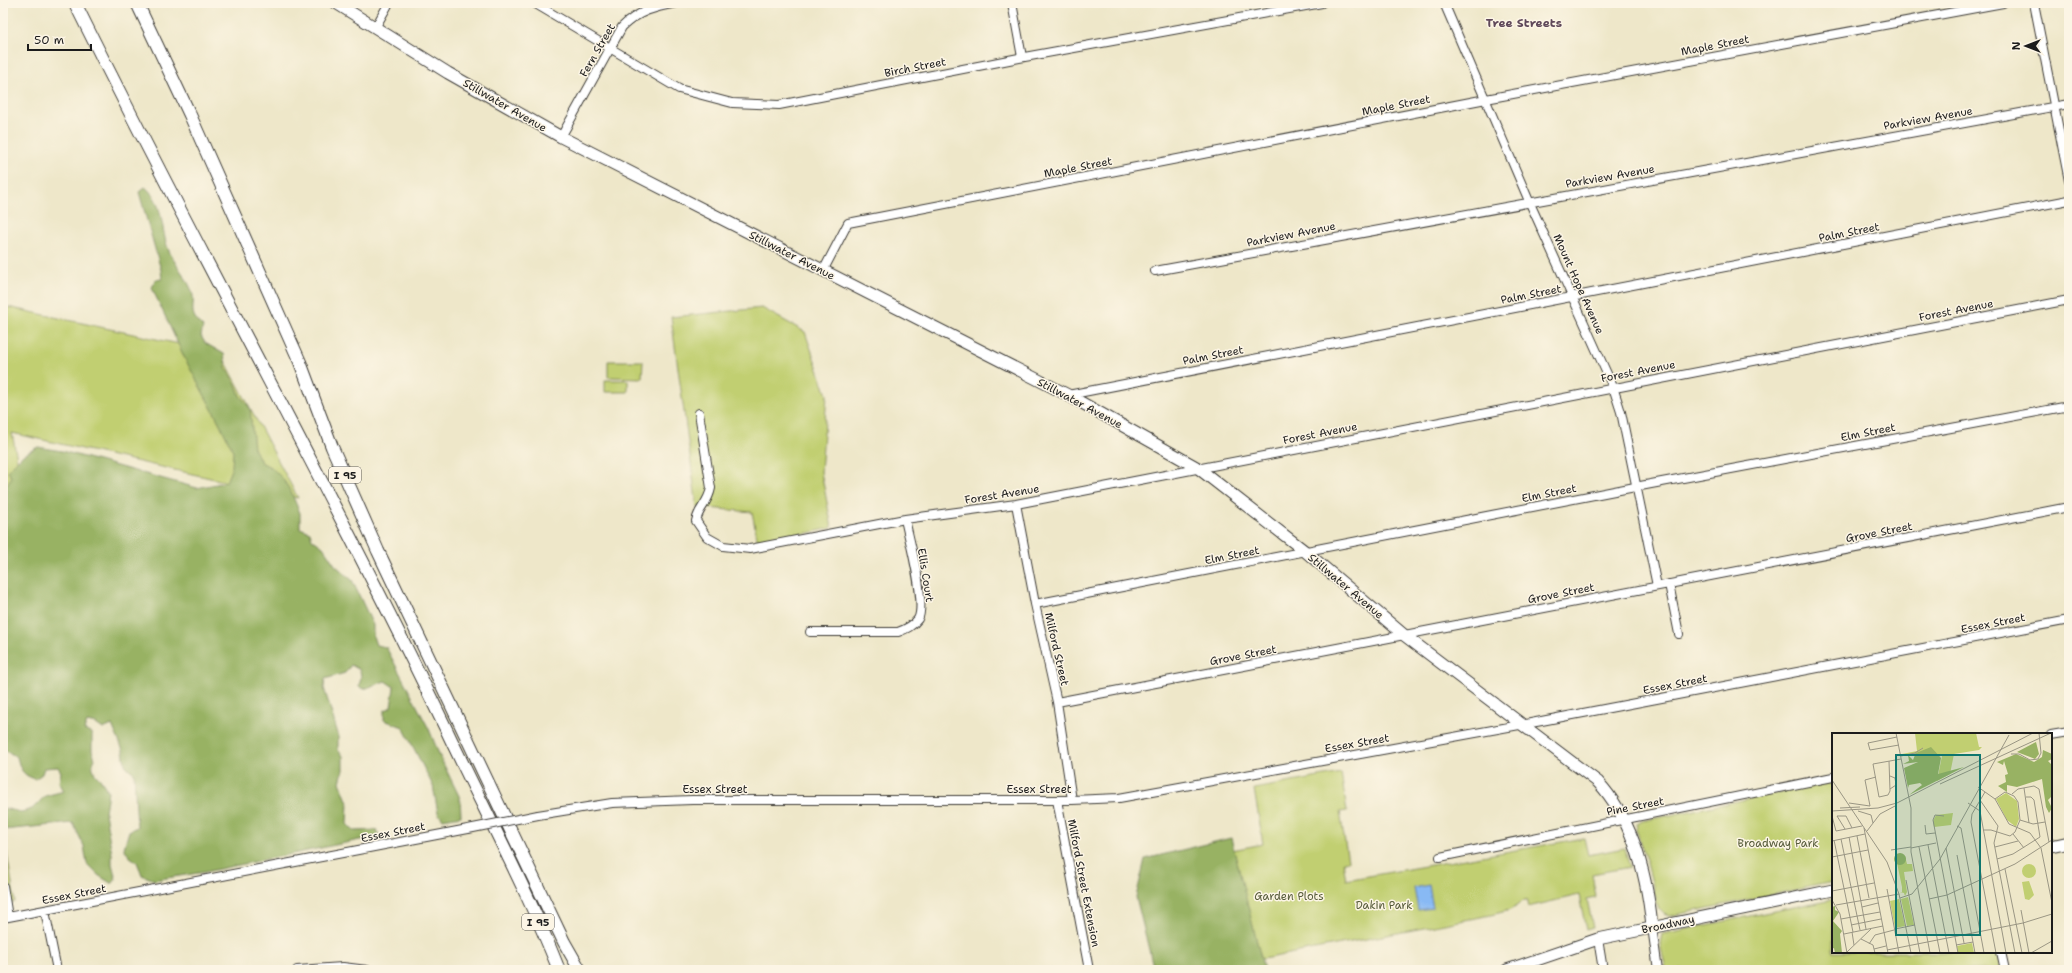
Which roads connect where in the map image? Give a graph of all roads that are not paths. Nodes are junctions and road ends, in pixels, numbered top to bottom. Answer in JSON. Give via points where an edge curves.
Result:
{"nodes":[{"id":1,"x":75,"y":3,"type":"edge"},
{"id":2,"x":138,"y":3,"type":"edge"},
{"id":3,"x":336,"y":3,"type":"edge"},
{"id":4,"x":389,"y":3,"type":"edge"},
{"id":5,"x":534,"y":3,"type":"edge"},
{"id":6,"x":677,"y":3,"type":"edge"},
{"id":7,"x":1012,"y":3,"type":"edge"},
{"id":8,"x":1322,"y":3,"type":"edge"},
{"id":9,"x":1444,"y":3,"type":"edge"},
{"id":10,"x":2003,"y":3,"type":"edge"},
{"id":11,"x":2034,"y":3,"type":"edge"},
{"id":12,"x":375,"y":28,"type":"junction"},
{"id":13,"x":610,"y":49,"type":"junction"},
{"id":14,"x":1022,"y":57,"type":"junction"},
{"id":15,"x":1486,"y":99,"type":"junction"},
{"id":16,"x":2069,"y":104,"type":"edge"},
{"id":17,"x":2055,"y":107,"type":"junction"},
{"id":18,"x":561,"y":137,"type":"junction"},
{"id":19,"x":2069,"y":181,"type":"edge"},
{"id":20,"x":2069,"y":200,"type":"edge"},
{"id":21,"x":1530,"y":201,"type":"junction"},
{"id":22,"x":823,"y":271,"type":"junction"},
{"id":23,"x":1154,"y":271,"type":"dead end"},
{"id":24,"x":1573,"y":297,"type":"junction"},
{"id":25,"x":2069,"y":300,"type":"edge"},
{"id":26,"x":1613,"y":387,"type":"junction"},
{"id":27,"x":1068,"y":395,"type":"junction"},
{"id":28,"x":2069,"y":406,"type":"edge"},
{"id":29,"x":699,"y":413,"type":"dead end"},
{"id":30,"x":1198,"y":468,"type":"junction"},
{"id":31,"x":1635,"y":487,"type":"junction"},
{"id":32,"x":1016,"y":504,"type":"junction"},
{"id":33,"x":2069,"y":506,"type":"edge"},
{"id":34,"x":905,"y":519,"type":"junction"},
{"id":35,"x":1306,"y":552,"type":"junction"},
{"id":36,"x":1669,"y":584,"type":"junction"},
{"id":37,"x":1657,"y":586,"type":"junction"},
{"id":38,"x":1035,"y":604,"type":"junction"},
{"id":39,"x":2069,"y":620,"type":"edge"},
{"id":40,"x":810,"y":632,"type":"dead end"},
{"id":41,"x":1679,"y":634,"type":"dead end"},
{"id":42,"x":1404,"y":635,"type":"junction"},
{"id":43,"x":1058,"y":702,"type":"junction"},
{"id":44,"x":1523,"y":724,"type":"junction"},
{"id":45,"x":2069,"y":732,"type":"edge"},
{"id":46,"x":2052,"y":735,"type":"edge"},
{"id":47,"x":1832,"y":778,"type":"edge"},
{"id":48,"x":1057,"y":800,"type":"junction"},
{"id":49,"x":1072,"y":800,"type":"junction"},
{"id":50,"x":1625,"y":819,"type":"junction"},
{"id":51,"x":2069,"y":842,"type":"edge"},
{"id":52,"x":2052,"y":846,"type":"edge"},
{"id":53,"x":1440,"y":857,"type":"dead end"},
{"id":54,"x":3,"y":886,"type":"edge"},
{"id":55,"x":1832,"y":890,"type":"edge"},
{"id":56,"x":45,"y":911,"type":"junction"},
{"id":57,"x":6,"y":918,"type":"edge"},
{"id":58,"x":1652,"y":927,"type":"junction"},
{"id":59,"x":1598,"y":939,"type":"junction"},
{"id":60,"x":564,"y":942,"type":"junction"},
{"id":61,"x":2001,"y":953,"type":"edge"},
{"id":62,"x":57,"y":970,"type":"edge"},
{"id":63,"x":297,"y":970,"type":"edge"},
{"id":64,"x":367,"y":970,"type":"edge"},
{"id":65,"x":559,"y":970,"type":"edge"},
{"id":66,"x":574,"y":970,"type":"edge"},
{"id":67,"x":580,"y":970,"type":"edge"},
{"id":68,"x":1089,"y":970,"type":"edge"},
{"id":69,"x":1507,"y":970,"type":"edge"},
{"id":70,"x":1603,"y":970,"type":"edge"},
{"id":71,"x":1658,"y":970,"type":"edge"},
{"id":72,"x":2005,"y":970,"type":"edge"}],
"edges":[{"from":1,"to":65,"type":"highway","number":"I 95","via":[[195,242],[393,620]]},
{"from":2,"to":60,"type":"highway","number":"I 95","via":[[297,355],[332,447],[378,551]]},
{"from":3,"to":12,"type":"main road","name":"Stillwater Avenue"},
{"from":4,"to":12,"type":"street"},
{"from":5,"to":13,"type":"street","name":"Birch Street"},
{"from":6,"to":13,"type":"street","name":"Fern Street","via":[[651,8],[632,17],[622,27]]},
{"from":7,"to":14,"type":"street"},
{"from":8,"to":14,"type":"street","name":"Birch Street"},
{"from":9,"to":15,"type":"street","name":"Mount Hope Avenue"},
{"from":10,"to":15,"type":"street","name":"Maple Street"},
{"from":11,"to":17,"type":"street"},
{"from":12,"to":18,"type":"main road","name":"Stillwater Avenue"},
{"from":13,"to":14,"type":"street","name":"Birch Street","via":[[679,89],[732,103],[778,105]]},
{"from":13,"to":18,"type":"street","name":"Fern Street"},
{"from":15,"to":21,"type":"street","name":"Mount Hope Avenue"},
{"from":15,"to":22,"type":"street","name":"Maple Street","via":[[848,223]]},
{"from":16,"to":17,"type":"street","name":"Parkview Avenue"},
{"from":17,"to":19,"type":"street"},
{"from":17,"to":21,"type":"street","name":"Parkview Avenue"},
{"from":18,"to":22,"type":"main road","name":"Stillwater Avenue"},
{"from":20,"to":24,"type":"street","name":"Palm Street"},
{"from":21,"to":23,"type":"street","name":"Parkview Avenue"},
{"from":21,"to":24,"type":"street","name":"Mount Hope Avenue"},
{"from":22,"to":27,"type":"main road","name":"Stillwater Avenue"},
{"from":24,"to":26,"type":"street","name":"Mount Hope Avenue"},
{"from":24,"to":27,"type":"street","name":"Palm Street"},
{"from":25,"to":26,"type":"street","name":"Forest Avenue"},
{"from":26,"to":30,"type":"street","name":"Forest Avenue"},
{"from":26,"to":31,"type":"street","name":"Mount Hope Avenue","via":[[1621,412]]},
{"from":27,"to":30,"type":"main road","name":"Stillwater Avenue"},
{"from":28,"to":31,"type":"street","name":"Elm Street"},
{"from":29,"to":34,"type":"street","name":"Forest Avenue","via":[[710,488],[709,500],[698,512],[696,522],[707,537],[723,546],[750,549]]},
{"from":30,"to":32,"type":"street","name":"Forest Avenue"},
{"from":30,"to":35,"type":"main road","name":"Stillwater Avenue"},
{"from":31,"to":35,"type":"street","name":"Elm Street"},
{"from":31,"to":37,"type":"street","name":"Mount Hope Avenue"},
{"from":32,"to":34,"type":"street","name":"Forest Avenue"},
{"from":32,"to":38,"type":"street","name":"Milford Street"},
{"from":33,"to":36,"type":"street","name":"Grove Street"},
{"from":34,"to":40,"type":"street","name":"Ellis Court","via":[[922,603],[918,618],[911,627],[898,632]]},
{"from":35,"to":38,"type":"street","name":"Elm Street"},
{"from":35,"to":42,"type":"main road","name":"Stillwater Avenue"},
{"from":36,"to":37,"type":"street","name":"Grove Street"},
{"from":36,"to":41,"type":"street"},
{"from":37,"to":42,"type":"street","name":"Grove Street"},
{"from":38,"to":43,"type":"street","name":"Milford Street"},
{"from":39,"to":44,"type":"street","name":"Essex Street"},
{"from":42,"to":43,"type":"street","name":"Grove Street"},
{"from":42,"to":44,"type":"main road","name":"Stillwater Avenue"},
{"from":43,"to":49,"type":"street","name":"Milford Street"},
{"from":44,"to":49,"type":"street","name":"Essex Street","via":[[1119,798]]},
{"from":44,"to":50,"type":"main road","name":"Stillwater Avenue","via":[[1598,782]]},
{"from":45,"to":46,"type":"street"},
{"from":47,"to":50,"type":"street","name":"Pine Street"},
{"from":48,"to":49,"type":"street","name":"Essex Street"},
{"from":48,"to":56,"type":"street","name":"Essex Street","bridge":true,"via":[[692,800],[612,803],[538,815]]},
{"from":48,"to":68,"type":"street","name":"Milford Street Extension"},
{"from":50,"to":53,"type":"street","name":"Pine Street"},
{"from":50,"to":58,"type":"main road","name":"Stillwater Avenue","via":[[1637,848]]},
{"from":51,"to":52,"type":"main road"},
{"from":54,"to":57,"type":"street"},
{"from":55,"to":58,"type":"main road","name":"Broadway"},
{"from":56,"to":57,"type":"street","name":"Essex Street"},
{"from":56,"to":62,"type":"street"},
{"from":58,"to":59,"type":"main road","name":"Broadway"},
{"from":58,"to":71,"type":"street","name":"Stillwater Avenue"},
{"from":59,"to":69,"type":"main road","name":"Broadway"},
{"from":59,"to":70,"type":"street"},
{"from":60,"to":66,"type":"highway","number":"I 95"},
{"from":60,"to":67,"type":"highway"},
{"from":61,"to":72,"type":"street"},
{"from":63,"to":64,"type":"street","via":[[343,967]]}]}
